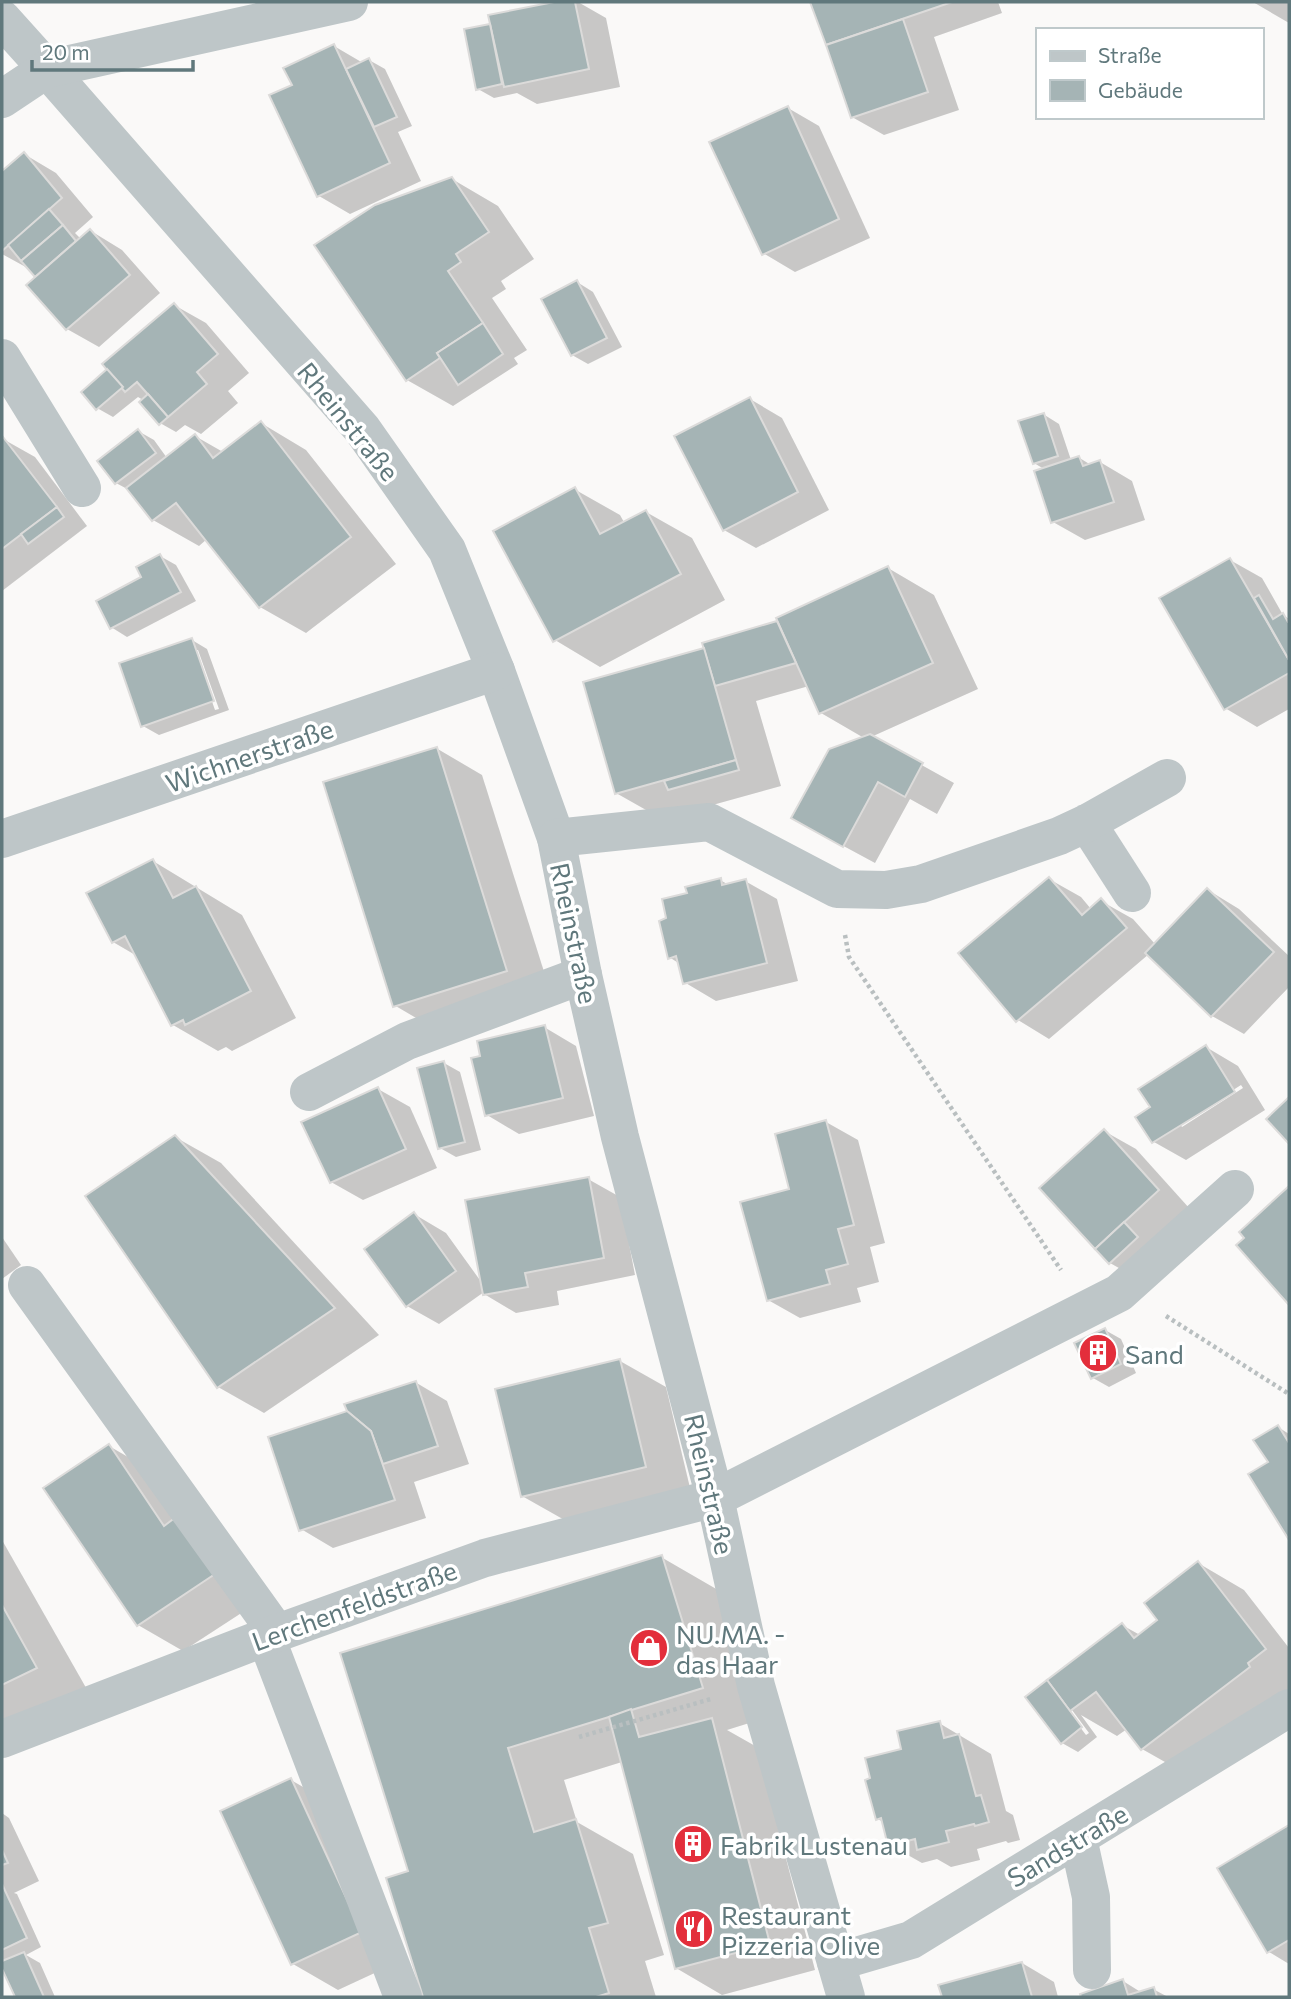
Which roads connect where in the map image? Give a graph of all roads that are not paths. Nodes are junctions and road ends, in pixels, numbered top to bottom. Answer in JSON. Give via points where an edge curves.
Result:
{"nodes":[{"id":1,"x":349,"y":2,"type":"edge"},
{"id":2,"x":2,"y":19,"type":"edge"},
{"id":3,"x":47,"y":69,"type":"junction"},
{"id":4,"x":2,"y":99,"type":"edge"},
{"id":5,"x":2,"y":358,"type":"edge"},
{"id":6,"x":82,"y":488,"type":"dead end"},
{"id":7,"x":496,"y":671,"type":"junction"},
{"id":8,"x":1167,"y":778,"type":"dead end"},
{"id":9,"x":1087,"y":823,"type":"junction"},
{"id":10,"x":556,"y":838,"type":"junction"},
{"id":11,"x":2,"y":839,"type":"edge"},
{"id":12,"x":1132,"y":893,"type":"dead end"},
{"id":13,"x":583,"y":975,"type":"junction"},
{"id":14,"x":309,"y":1092,"type":"dead end"},
{"id":15,"x":1235,"y":1189,"type":"dead end"},
{"id":16,"x":27,"y":1285,"type":"dead end"},
{"id":17,"x":715,"y":1498,"type":"junction"},
{"id":18,"x":272,"y":1635,"type":"junction"},
{"id":19,"x":1289,"y":1708,"type":"edge"},
{"id":20,"x":2,"y":1739,"type":"edge"},
{"id":21,"x":1078,"y":1839,"type":"junction"},
{"id":22,"x":1092,"y":1970,"type":"dead end"},
{"id":23,"x":841,"y":1980,"type":"edge"},
{"id":24,"x":403,"y":1997,"type":"edge"}],
"edges":[{"from":1,"to":3,"type":"street"},
{"from":2,"to":3,"type":"street","name":"Rheinstraße"},
{"from":3,"to":4,"type":"street"},
{"from":3,"to":7,"type":"street","name":"Rheinstraße","via":[[362,429],[447,550]]},
{"from":5,"to":6,"type":"street"},
{"from":7,"to":10,"type":"street","name":"Rheinstraße"},
{"from":7,"to":11,"type":"street","name":"Wichnerstraße"},
{"from":8,"to":9,"type":"street"},
{"from":9,"to":10,"type":"street","via":[[921,884],[886,890],[837,889],[709,822]]},
{"from":9,"to":12,"type":"street"},
{"from":10,"to":13,"type":"street","name":"Rheinstraße"},
{"from":13,"to":14,"type":"street","via":[[407,1041]]},
{"from":13,"to":17,"type":"street","name":"Rheinstraße","via":[[620,1137]]},
{"from":15,"to":17,"type":"street","via":[[1103,1301]]},
{"from":16,"to":18,"type":"street"},
{"from":17,"to":18,"type":"street","name":"Lerchenfeldstraße","via":[[485,1558]]},
{"from":17,"to":23,"type":"street","name":"Rheinstraße","via":[[756,1686]]},
{"from":18,"to":20,"type":"street","name":"Lerchenfeldstraße"},
{"from":18,"to":24,"type":"street"},
{"from":19,"to":21,"type":"street","name":"Sandstraße"},
{"from":21,"to":22,"type":"street","via":[[1091,1897]]},
{"from":21,"to":23,"type":"street","name":"Sandstraße"}]}
